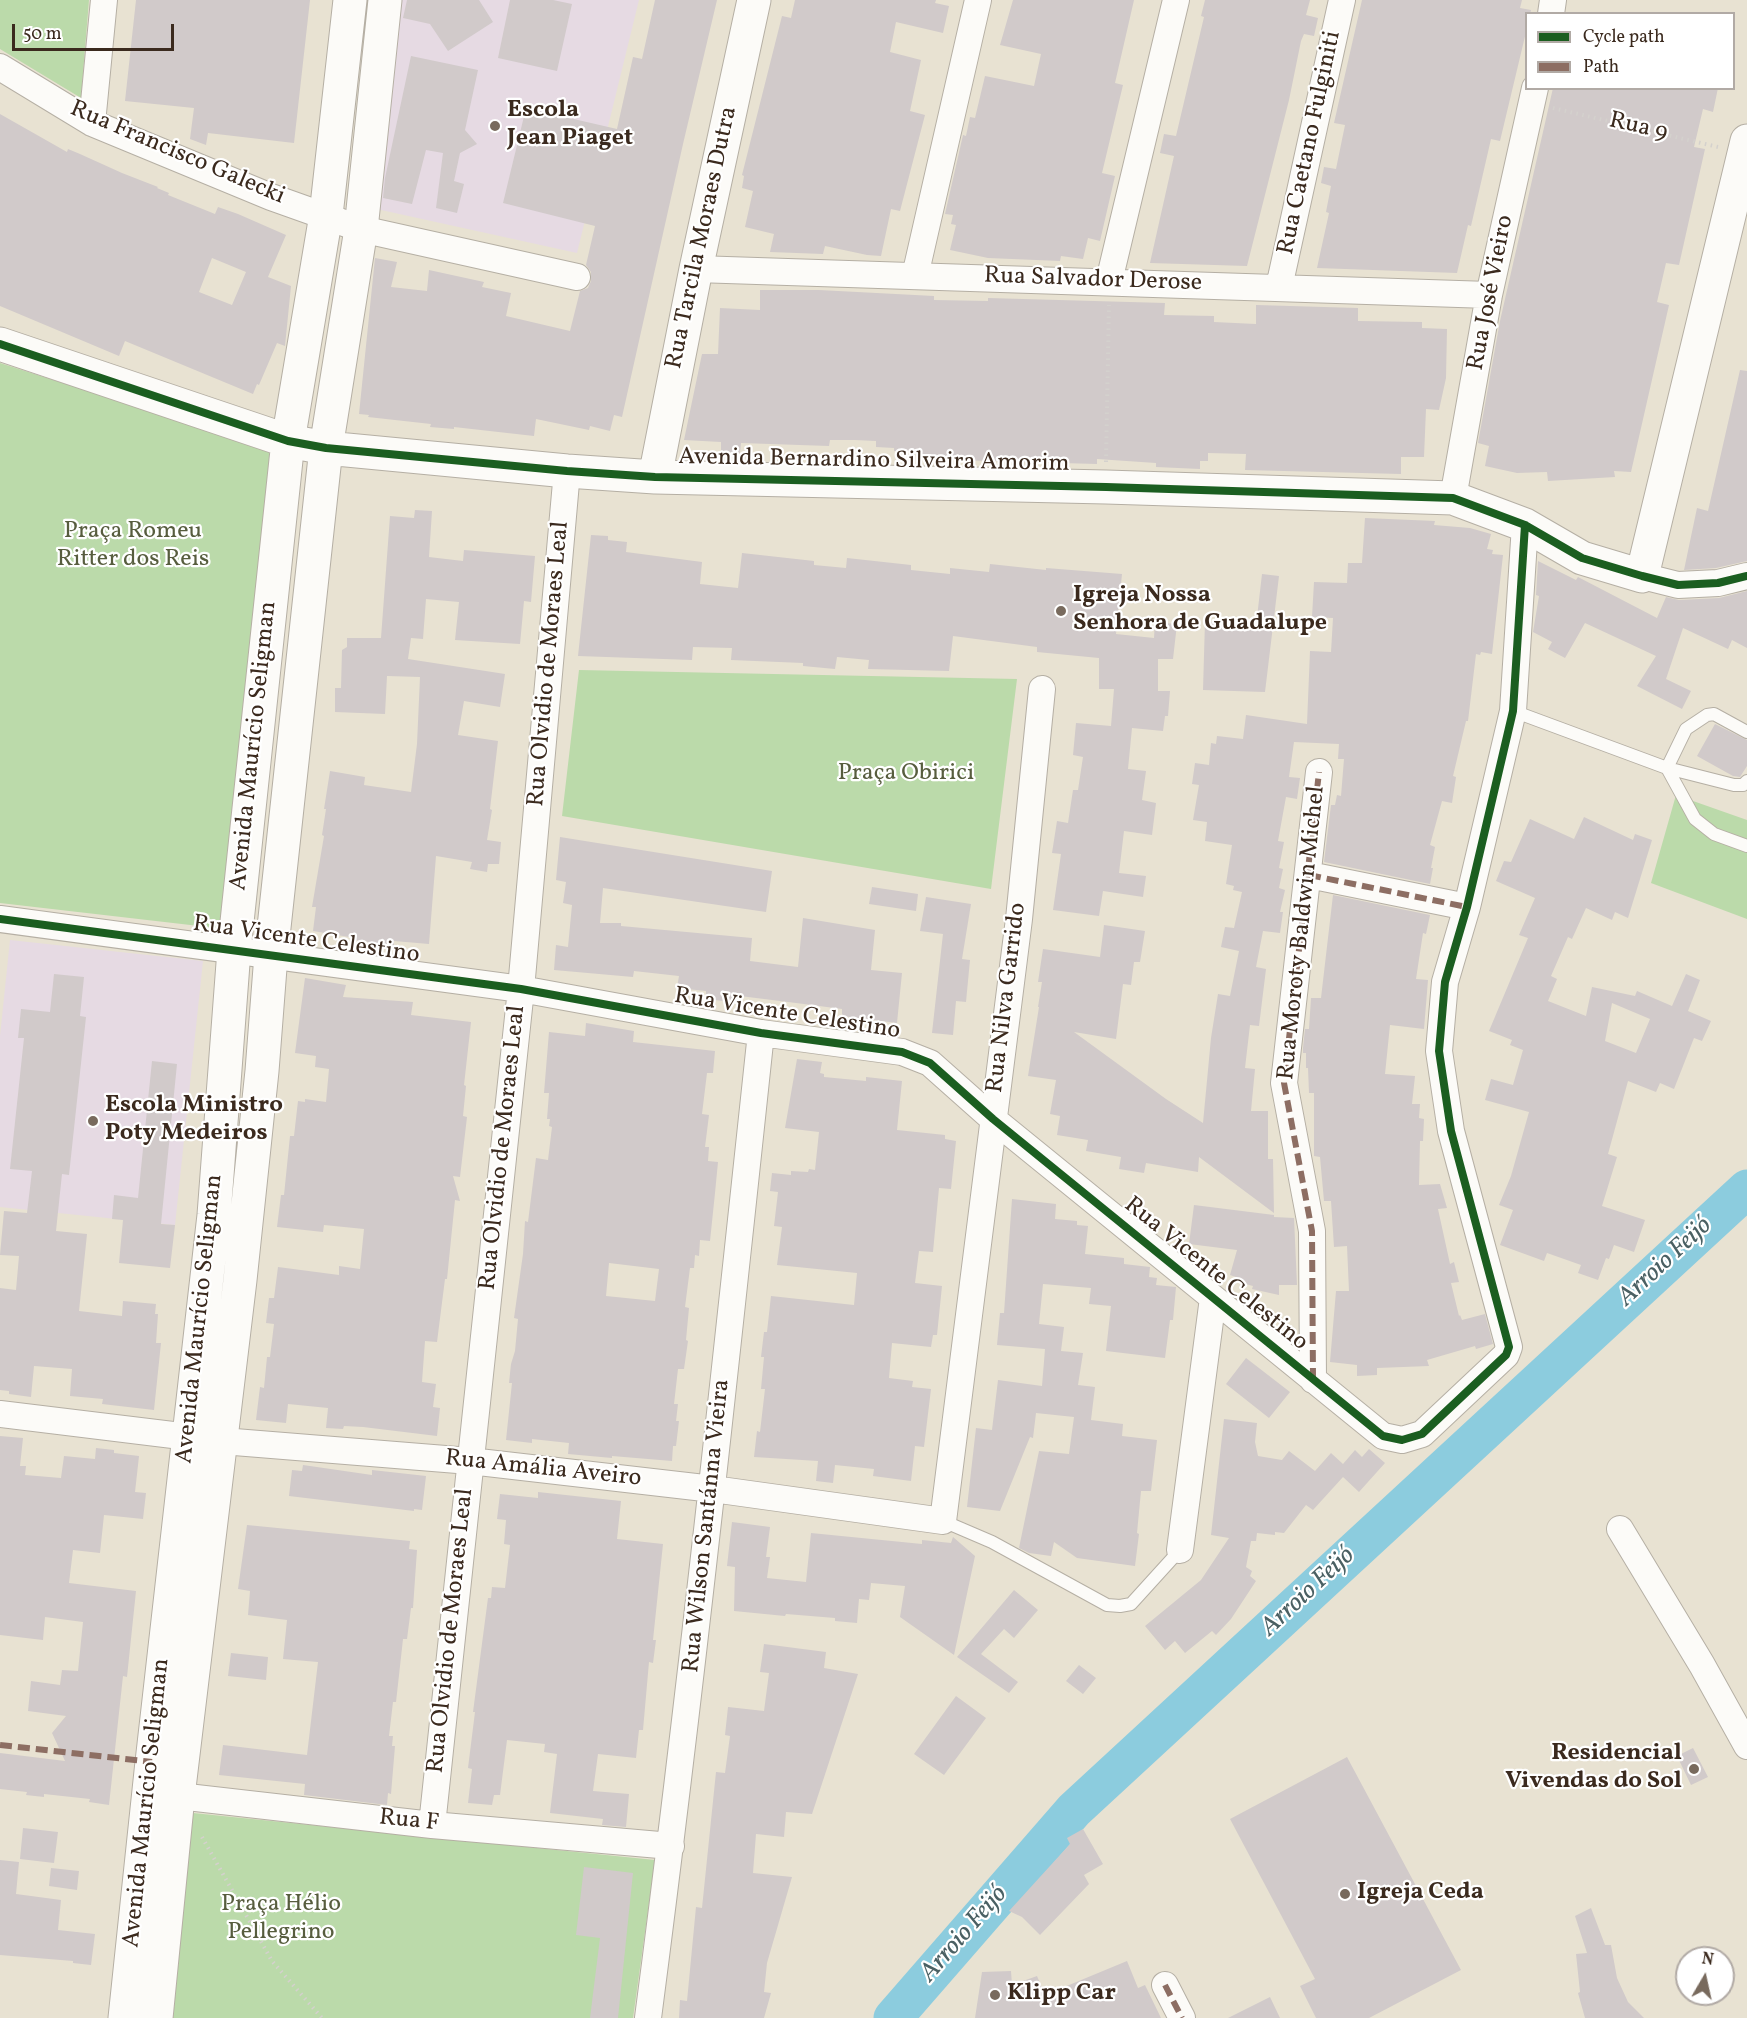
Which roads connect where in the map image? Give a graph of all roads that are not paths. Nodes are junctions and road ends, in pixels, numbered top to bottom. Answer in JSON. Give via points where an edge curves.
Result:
{"nodes":[{"id":1,"x":104,"y":0,"type":"edge"},
{"id":2,"x":350,"y":0,"type":"edge"},
{"id":3,"x":385,"y":0,"type":"edge"},
{"id":4,"x":754,"y":0,"type":"edge"},
{"id":5,"x":978,"y":0,"type":"edge"},
{"id":6,"x":1176,"y":0,"type":"edge"},
{"id":7,"x":1342,"y":0,"type":"edge"},
{"id":8,"x":0,"y":67,"type":"edge"},
{"id":9,"x":1533,"y":96,"type":"edge"},
{"id":10,"x":92,"y":123,"type":"junction"},
{"id":11,"x":1746,"y":147,"type":"edge"},
{"id":12,"x":327,"y":216,"type":"junction"},
{"id":13,"x":361,"y":229,"type":"junction"},
{"id":14,"x":696,"y":268,"type":"junction"},
{"id":15,"x":915,"y":276,"type":"junction"},
{"id":16,"x":577,"y":277,"type":"dead end"},
{"id":17,"x":1109,"y":281,"type":"junction"},
{"id":18,"x":1279,"y":287,"type":"junction"},
{"id":19,"x":1489,"y":295,"type":"junction"},
{"id":20,"x":0,"y":344,"type":"edge"},
{"id":21,"x":288,"y":441,"type":"junction"},
{"id":22,"x":326,"y":448,"type":"junction"},
{"id":23,"x":567,"y":471,"type":"junction"},
{"id":24,"x":655,"y":477,"type":"junction"},
{"id":25,"x":1454,"y":498,"type":"junction"},
{"id":26,"x":1525,"y":525,"type":"junction"},
{"id":27,"x":1642,"y":576,"type":"junction"},
{"id":28,"x":1747,"y":576,"type":"edge"},
{"id":29,"x":1042,"y":689,"type":"dead end"},
{"id":30,"x":1513,"y":711,"type":"junction"},
{"id":31,"x":1747,"y":732,"type":"edge"},
{"id":32,"x":1667,"y":768,"type":"junction"},
{"id":33,"x":1319,"y":772,"type":"dead end"},
{"id":34,"x":1747,"y":781,"type":"edge"},
{"id":35,"x":1747,"y":846,"type":"edge"},
{"id":36,"x":1309,"y":875,"type":"junction"},
{"id":37,"x":1467,"y":907,"type":"junction"},
{"id":38,"x":0,"y":920,"type":"edge"},
{"id":39,"x":234,"y":950,"type":"junction"},
{"id":40,"x":271,"y":955,"type":"junction"},
{"id":41,"x":521,"y":989,"type":"junction"},
{"id":42,"x":761,"y":1033,"type":"junction"},
{"id":43,"x":993,"y":1119,"type":"junction"},
{"id":44,"x":1213,"y":1298,"type":"junction"},
{"id":45,"x":1313,"y":1380,"type":"junction"},
{"id":46,"x":0,"y":1414,"type":"edge"},
{"id":47,"x":188,"y":1437,"type":"junction"},
{"id":48,"x":222,"y":1441,"type":"junction"},
{"id":49,"x":470,"y":1461,"type":"junction"},
{"id":50,"x":713,"y":1489,"type":"junction"},
{"id":51,"x":943,"y":1521,"type":"junction"},
{"id":52,"x":1620,"y":1529,"type":"dead end"},
{"id":53,"x":1180,"y":1550,"type":"joint"},
{"id":54,"x":1747,"y":1746,"type":"edge"},
{"id":55,"x":164,"y":1795,"type":"junction"},
{"id":56,"x":432,"y":1825,"type":"junction"},
{"id":57,"x":671,"y":1846,"type":"junction"},
{"id":58,"x":1165,"y":1985,"type":"dead end"},
{"id":59,"x":125,"y":2018,"type":"edge"},
{"id":60,"x":156,"y":2018,"type":"edge"},
{"id":61,"x":648,"y":2018,"type":"edge"},
{"id":62,"x":1182,"y":2018,"type":"edge"}],
"edges":[{"from":1,"to":10,"type":"street"},
{"from":2,"to":12,"type":"main road","name":"Avenida Maurício Seligman"},
{"from":3,"to":13,"type":"main road","name":"Avenida Maurício Seligman"},
{"from":4,"to":14,"type":"main road","name":"Rua Tarcila Moraes Dutra"},
{"from":5,"to":15,"type":"street"},
{"from":6,"to":17,"type":"street"},
{"from":7,"to":18,"type":"street","name":"Rua Caetano Fulginiti"},
{"from":8,"to":10,"type":"street","name":"Rua Francisco Galecki"},
{"from":9,"to":19,"type":"street","name":"Rua José Vieiro"},
{"from":10,"to":12,"type":"street","name":"Rua Francisco Galecki"},
{"from":11,"to":27,"type":"main road"},
{"from":12,"to":13,"type":"street","name":"Rua Francisco Galecki"},
{"from":12,"to":21,"type":"main road","name":"Avenida Maurício Seligman"},
{"from":13,"to":16,"type":"street","name":"Rua Francisco Galecki"},
{"from":13,"to":22,"type":"main road","name":"Avenida Maurício Seligman"},
{"from":14,"to":15,"type":"street","name":"Rua Salvador Derose"},
{"from":14,"to":24,"type":"main road","name":"Rua Tarcila Moraes Dutra"},
{"from":15,"to":17,"type":"street","name":"Rua Salvador Derose"},
{"from":17,"to":18,"type":"street","name":"Rua Salvador Derose"},
{"from":18,"to":19,"type":"street","name":"Rua Salvador Derose"},
{"from":19,"to":25,"type":"street","name":"Rua José Vieiro"},
{"from":20,"to":21,"type":"main road","name":"Avenida Bernardino Silveira Amorim"},
{"from":21,"to":22,"type":"main road","name":"Avenida Bernardino Silveira Amorim"},
{"from":21,"to":39,"type":"main road","name":"Avenida Maurício Seligman"},
{"from":22,"to":23,"type":"main road","name":"Avenida Bernardino Silveira Amorim"},
{"from":22,"to":40,"type":"main road","name":"Avenida Maurício Seligman"},
{"from":23,"to":24,"type":"main road","name":"Avenida Bernardino Silveira Amorim"},
{"from":23,"to":41,"type":"street","name":"Rua Olvidio de Moraes Leal"},
{"from":24,"to":25,"type":"main road","name":"Avenida Bernardino Silveira Amorim"},
{"from":25,"to":26,"type":"main road","name":"Avenida Bernardino Silveira Amorim"},
{"from":26,"to":27,"type":"main road","name":"Avenida Bernardino Silveira Amorim","via":[[1582,558]]},
{"from":26,"to":30,"type":"street"},
{"from":27,"to":28,"type":"street","name":"Avenida Bernardino Silveira Amorim","via":[[1678,585],[1718,583]]},
{"from":29,"to":43,"type":"street","name":"Rua Nilva Garrido","via":[[1019,919]]},
{"from":30,"to":32,"type":"lane"},
{"from":30,"to":37,"type":"street"},
{"from":31,"to":32,"type":"lane","via":[[1714,714],[1707,715],[1686,729]]},
{"from":32,"to":34,"type":"lane","via":[[1734,785]]},
{"from":32,"to":35,"type":"lane","via":[[1695,819],[1714,834]]},
{"from":33,"to":36,"type":"street","name":"Rua Moroty Baldwin Michel"},
{"from":36,"to":37,"type":"street"},
{"from":36,"to":45,"type":"street","name":"Rua Moroty Baldwin Michel","via":[[1284,1083],[1312,1231]]},
{"from":37,"to":45,"type":"street","name":"Rua Vicente Celestino","via":[[1445,982],[1439,1052],[1450,1131],[1509,1347],[1506,1355],[1422,1434],[1402,1440],[1383,1436]]},
{"from":38,"to":39,"type":"street","name":"Rua Vicente Celestino"},
{"from":39,"to":40,"type":"street","name":"Rua Vicente Celestino"},
{"from":39,"to":47,"type":"main road","name":"Avenida Maurício Seligman","via":[[214,1215]]},
{"from":40,"to":41,"type":"street","name":"Rua Vicente Celestino"},
{"from":40,"to":48,"type":"main road","name":"Avenida Maurício Seligman"},
{"from":41,"to":42,"type":"street","name":"Rua Vicente Celestino"},
{"from":41,"to":49,"type":"street","name":"Rua Olvidio de Moraes Leal"},
{"from":42,"to":43,"type":"street","name":"Rua Vicente Celestino","via":[[916,1056],[930,1063]]},
{"from":42,"to":50,"type":"street","name":"Rua Wilson Santánna Vieira"},
{"from":43,"to":44,"type":"street","name":"Rua Vicente Celestino"},
{"from":43,"to":51,"type":"street","name":"Rua Nilva Garrido"},
{"from":44,"to":45,"type":"street","name":"Rua Vicente Celestino"},
{"from":44,"to":53,"type":"street"},
{"from":46,"to":47,"type":"street","name":"Rua Amália Aveiro"},
{"from":47,"to":48,"type":"street","name":"Rua Amália Aveiro"},
{"from":47,"to":55,"type":"main road","name":"Avenida Maurício Seligman"},
{"from":48,"to":49,"type":"street","name":"Rua Amália Aveiro"},
{"from":48,"to":55,"type":"main road","name":"Avenida Maurício Seligman"},
{"from":49,"to":50,"type":"street","name":"Rua Amália Aveiro"},
{"from":49,"to":56,"type":"street","name":"Rua Olvidio de Moraes Leal"},
{"from":50,"to":51,"type":"street","name":"Rua Amália Aveiro"},
{"from":50,"to":57,"type":"street","name":"Rua Wilson Santánna Vieira"},
{"from":51,"to":53,"type":"lane","via":[[992,1542],[1107,1605],[1131,1604]]},
{"from":52,"to":54,"type":"street"},
{"from":55,"to":56,"type":"street","name":"Rua F"},
{"from":55,"to":59,"type":"main road","name":"Avenida Maurício Seligman"},
{"from":55,"to":60,"type":"main road","name":"Avenida Maurício Seligman"},
{"from":56,"to":57,"type":"street","name":"Rua F"},
{"from":57,"to":61,"type":"street","name":"Rua Wilson Santánna Vieira"},
{"from":58,"to":62,"type":"street"}]}
